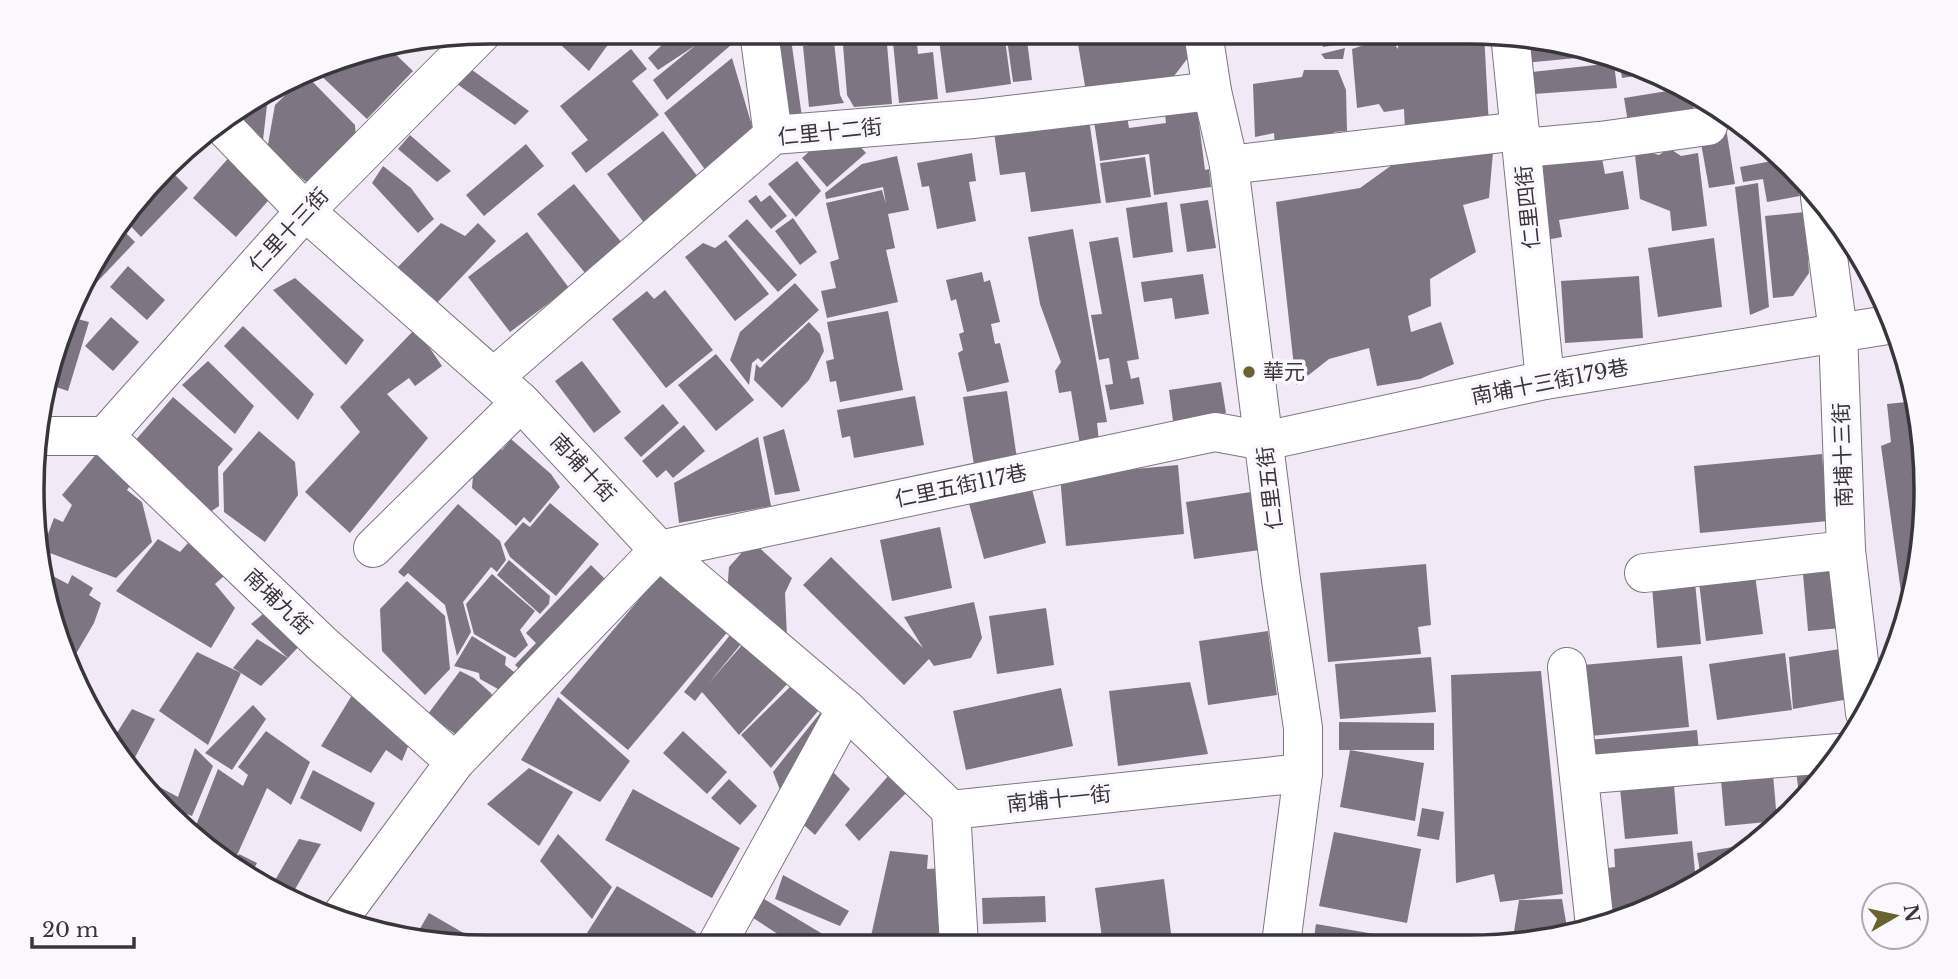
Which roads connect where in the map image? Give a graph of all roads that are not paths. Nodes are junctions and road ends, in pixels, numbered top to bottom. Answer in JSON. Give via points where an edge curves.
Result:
{"nodes":[{"id":1,"x":764,"y":44,"type":"edge"},
{"id":2,"x":1205,"y":44,"type":"edge"},
{"id":3,"x":470,"y":45,"type":"edge"},
{"id":4,"x":1511,"y":46,"type":"edge"},
{"id":5,"x":1212,"y":91,"type":"junction"},
{"id":6,"x":1708,"y":126,"type":"dead end"},
{"id":7,"x":227,"y":130,"type":"edge"},
{"id":8,"x":774,"y":135,"type":"junction"},
{"id":9,"x":1521,"y":139,"type":"junction"},
{"id":10,"x":1228,"y":165,"type":"junction"},
{"id":11,"x":305,"y":211,"type":"junction"},
{"id":12,"x":1823,"y":219,"type":"edge"},
{"id":13,"x":1883,"y":326,"type":"edge"},
{"id":14,"x":1838,"y":332,"type":"junction"},
{"id":15,"x":1545,"y":380,"type":"junction"},
{"id":16,"x":508,"y":389,"type":"junction"},
{"id":17,"x":47,"y":436,"type":"edge"},
{"id":18,"x":105,"y":436,"type":"junction"},
{"id":19,"x":1264,"y":441,"type":"junction"},
{"id":20,"x":373,"y":548,"type":"dead end"},
{"id":21,"x":659,"y":550,"type":"junction"},
{"id":22,"x":1846,"y":550,"type":"junction"},
{"id":23,"x":1644,"y":573,"type":"dead end"},
{"id":24,"x":1567,"y":667,"type":"dead end"},
{"id":25,"x":1863,"y":696,"type":"edge"},
{"id":26,"x":846,"y":709,"type":"junction"},
{"id":27,"x":1828,"y":753,"type":"edge"},
{"id":28,"x":456,"y":762,"type":"junction"},
{"id":29,"x":1303,"y":773,"type":"junction"},
{"id":30,"x":1579,"y":775,"type":"junction"},
{"id":31,"x":951,"y":810,"type":"junction"},
{"id":32,"x":344,"y":911,"type":"edge"},
{"id":33,"x":1594,"y":917,"type":"edge"},
{"id":34,"x":722,"y":935,"type":"edge"},
{"id":35,"x":958,"y":935,"type":"edge"},
{"id":36,"x":1281,"y":935,"type":"edge"}],
"edges":[{"from":1,"to":8,"type":"street"},
{"from":2,"to":5,"type":"street","name":"仁里五街"},
{"from":3,"to":11,"type":"street","name":"仁里十三街"},
{"from":4,"to":9,"type":"street","name":"仁里四街"},
{"from":5,"to":8,"type":"street","name":"仁里十二街","via":[[974,119]]},
{"from":5,"to":10,"type":"street","name":"仁里五街"},
{"from":6,"to":9,"type":"street","via":[[1600,141]]},
{"from":7,"to":11,"type":"street","name":"南埔十街"},
{"from":8,"to":16,"type":"street","name":"仁里十二街"},
{"from":9,"to":10,"type":"street"},
{"from":9,"to":15,"type":"street","name":"仁里四街"},
{"from":10,"to":19,"type":"street","name":"仁里五街"},
{"from":11,"to":16,"type":"street","name":"南埔十街"},
{"from":11,"to":18,"type":"street","name":"仁里十三街"},
{"from":12,"to":14,"type":"street","name":"南埔十三街"},
{"from":13,"to":14,"type":"street","name":"南埔十三街179巷"},
{"from":14,"to":15,"type":"street","name":"南埔十三街179巷"},
{"from":14,"to":22,"type":"street","name":"南埔十三街"},
{"from":15,"to":19,"type":"street","name":"南埔十三街179巷"},
{"from":16,"to":20,"type":"street","name":"仁里十二街"},
{"from":16,"to":21,"type":"street","name":"南埔十街"},
{"from":17,"to":18,"type":"street"},
{"from":18,"to":28,"type":"street","name":"南埔九街","via":[[321,643]]},
{"from":19,"to":21,"type":"street","name":"仁里五街117巷","via":[[1215,432]]},
{"from":19,"to":29,"type":"street","name":"仁里五街","via":[[1303,727]]},
{"from":21,"to":26,"type":"street","name":"南埔十街"},
{"from":21,"to":28,"type":"street"},
{"from":22,"to":23,"type":"street"},
{"from":22,"to":25,"type":"street","name":"南埔十三街"},
{"from":24,"to":30,"type":"street"},
{"from":26,"to":31,"type":"street","name":"南埔十街"},
{"from":26,"to":34,"type":"street"},
{"from":27,"to":30,"type":"street"},
{"from":28,"to":32,"type":"street"},
{"from":29,"to":31,"type":"street","name":"南埔十一街"},
{"from":29,"to":36,"type":"street","name":"仁里五街"},
{"from":30,"to":33,"type":"street"},
{"from":31,"to":35,"type":"street"}]}
